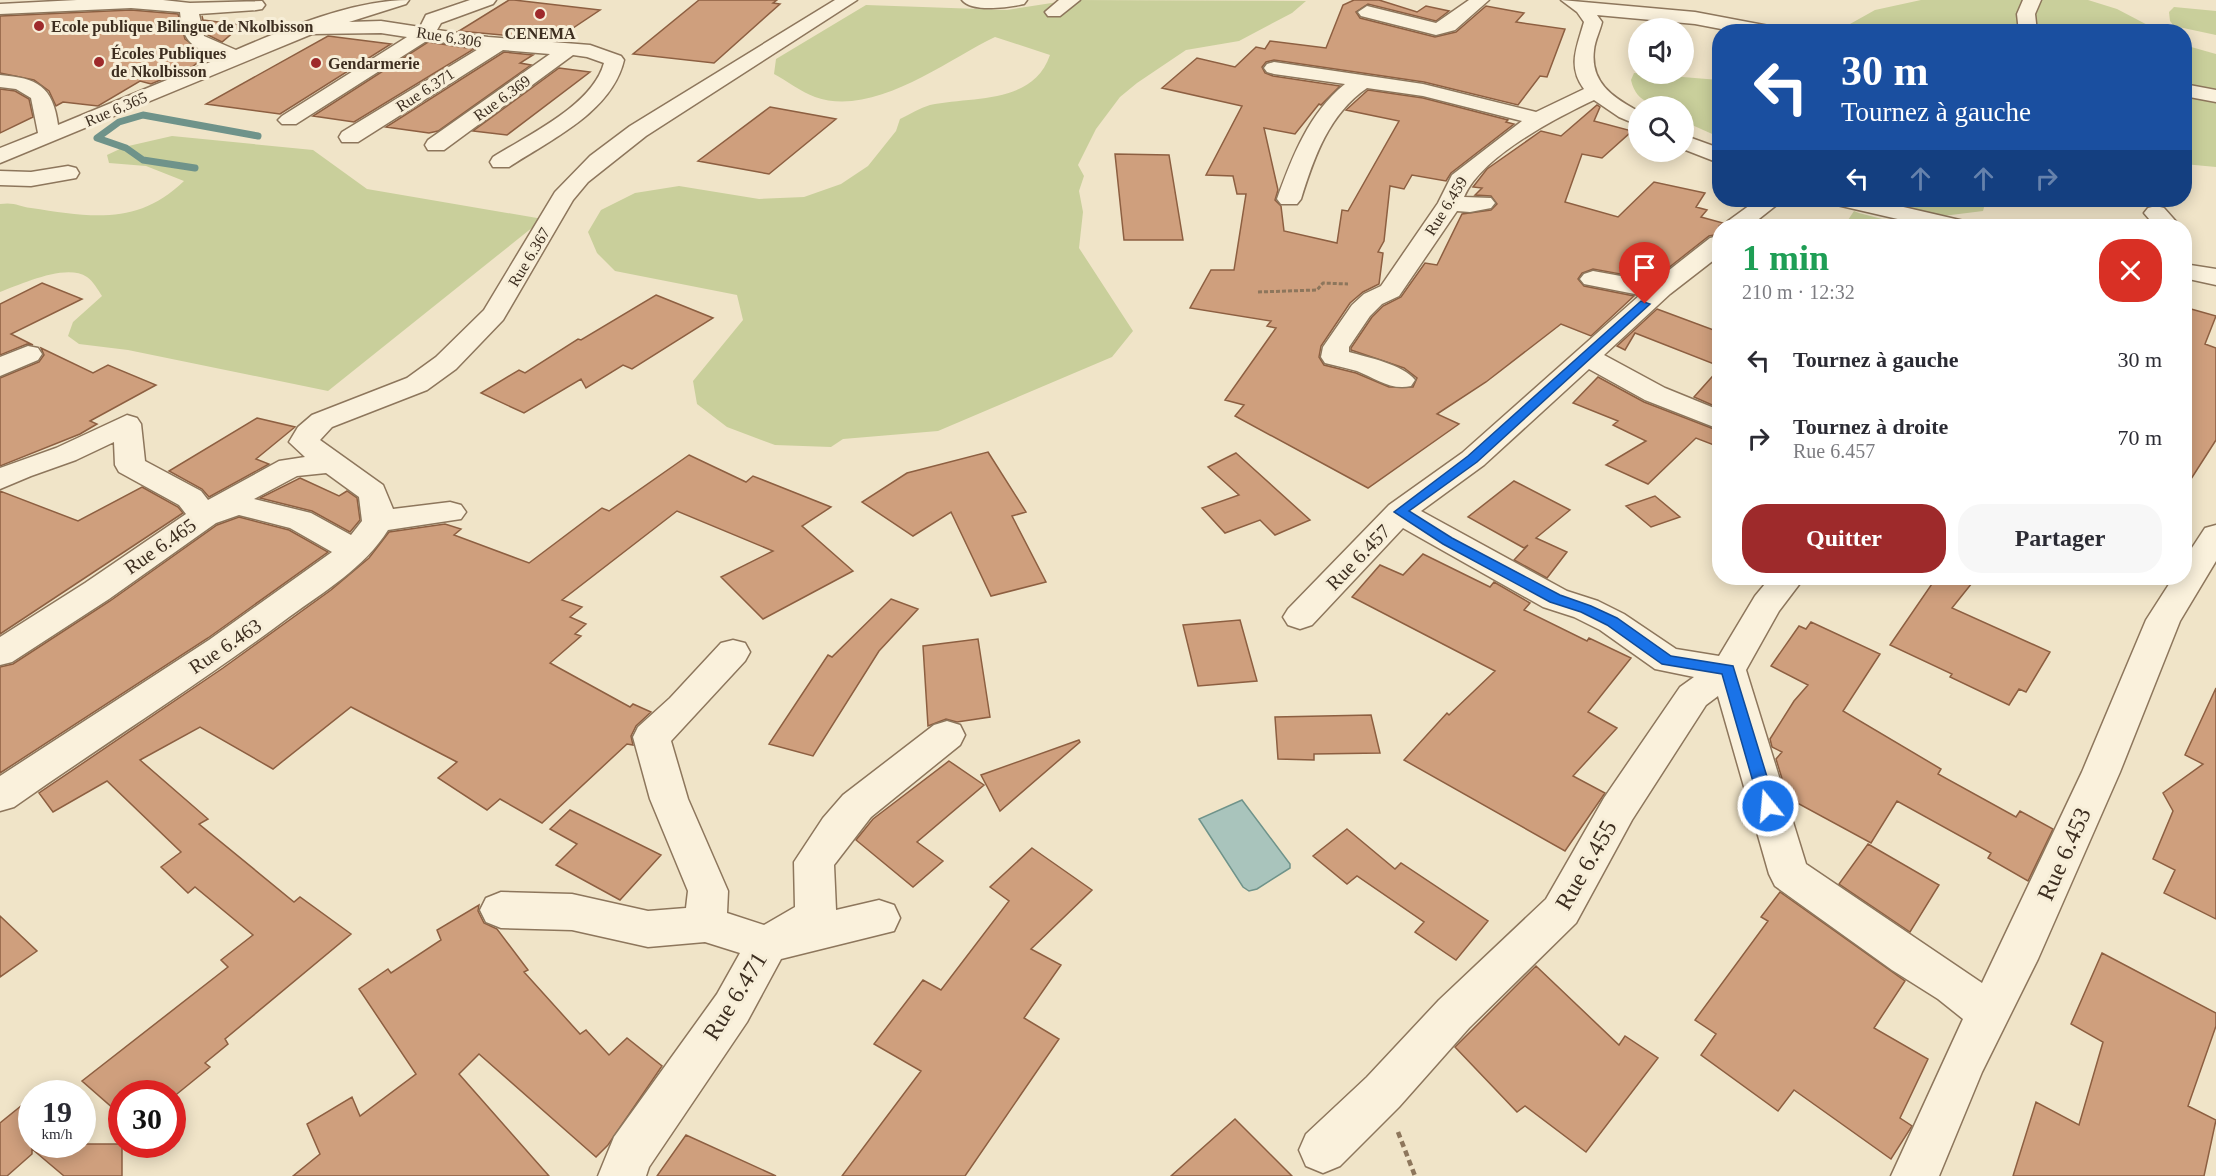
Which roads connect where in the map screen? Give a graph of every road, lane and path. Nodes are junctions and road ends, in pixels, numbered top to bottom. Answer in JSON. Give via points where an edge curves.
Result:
{"nodes":[{"id":1,"x":400,"y":0,"type":"edge"},
{"id":2,"x":487,"y":0,"type":"edge"},
{"id":3,"x":848,"y":0,"type":"edge"},
{"id":4,"x":970,"y":0,"type":"edge"},
{"id":5,"x":1018,"y":0,"type":"edge"},
{"id":6,"x":1071,"y":0,"type":"edge"},
{"id":7,"x":1480,"y":0,"type":"edge"},
{"id":8,"x":2032,"y":0,"type":"edge"},
{"id":9,"x":1576,"y":4,"type":"edge"},
{"id":10,"x":256,"y":5,"type":"dead end"},
{"id":11,"x":0,"y":9,"type":"edge"},
{"id":12,"x":189,"y":9,"type":"junction"},
{"id":13,"x":1054,"y":12,"type":"dead end"},
{"id":14,"x":1367,"y":12,"type":"dead end"},
{"id":15,"x":1727,"y":24,"type":"edge"},
{"id":16,"x":2027,"y":24,"type":"edge"},
{"id":17,"x":304,"y":28,"type":"junction"},
{"id":18,"x":426,"y":33,"type":"junction"},
{"id":19,"x":501,"y":43,"type":"junction"},
{"id":20,"x":568,"y":50,"type":"junction"},
{"id":21,"x":237,"y":58,"type":"junction"},
{"id":22,"x":380,"y":62,"type":"junction"},
{"id":23,"x":1274,"y":68,"type":"dead end"},
{"id":24,"x":456,"y":69,"type":"junction"},
{"id":25,"x":1365,"y":80,"type":"junction"},
{"id":26,"x":0,"y":81,"type":"edge"},
{"id":27,"x":1595,"y":92,"type":"junction"},
{"id":28,"x":2192,"y":92,"type":"edge"},
{"id":29,"x":2216,"y":96,"type":"edge"},
{"id":30,"x":1628,"y":113,"type":"edge"},
{"id":31,"x":1538,"y":119,"type":"junction"},
{"id":32,"x":289,"y":120,"type":"dead end"},
{"id":33,"x":50,"y":136,"type":"junction"},
{"id":34,"x":350,"y":137,"type":"dead end"},
{"id":35,"x":436,"y":145,"type":"dead end"},
{"id":36,"x":1694,"y":146,"type":"edge"},
{"id":37,"x":1712,"y":153,"type":"edge"},
{"id":38,"x":0,"y":156,"type":"edge"},
{"id":39,"x":501,"y":162,"type":"dead end"},
{"id":40,"x":68,"y":173,"type":"dead end"},
{"id":41,"x":0,"y":178,"type":"edge"},
{"id":42,"x":1289,"y":199,"type":"dead end"},
{"id":43,"x":1450,"y":203,"type":"junction"},
{"id":44,"x":1483,"y":203,"type":"dead end"},
{"id":45,"x":1762,"y":207,"type":"edge"},
{"id":46,"x":1879,"y":207,"type":"edge"},
{"id":47,"x":1746,"y":219,"type":"edge"},
{"id":48,"x":1927,"y":219,"type":"edge"},
{"id":49,"x":1712,"y":249,"type":"edge"},
{"id":50,"x":2192,"y":263,"type":"edge"},
{"id":51,"x":2216,"y":277,"type":"edge"},
{"id":52,"x":1593,"y":279,"type":"dead end"},
{"id":53,"x":1657,"y":290,"type":"junction"},
{"id":54,"x":1390,"y":291,"type":"junction"},
{"id":55,"x":1258,"y":292,"type":"dead end"},
{"id":56,"x":28,"y":354,"type":"dead end"},
{"id":57,"x":1585,"y":356,"type":"junction"},
{"id":58,"x":0,"y":368,"type":"edge"},
{"id":59,"x":1401,"y":380,"type":"dead end"},
{"id":60,"x":1712,"y":417,"type":"edge"},
{"id":61,"x":331,"y":463,"type":"junction"},
{"id":62,"x":0,"y":480,"type":"edge"},
{"id":63,"x":450,"y":512,"type":"dead end"},
{"id":64,"x":1400,"y":512,"type":"junction"},
{"id":65,"x":204,"y":516,"type":"junction"},
{"id":66,"x":378,"y":521,"type":"junction"},
{"id":67,"x":2216,"y":535,"type":"edge"},
{"id":68,"x":354,"y":551,"type":"junction"},
{"id":69,"x":2192,"y":573,"type":"edge"},
{"id":70,"x":1782,"y":585,"type":"edge"},
{"id":71,"x":2185,"y":585,"type":"edge"},
{"id":72,"x":1300,"y":617,"type":"dead end"},
{"id":73,"x":733,"y":652,"type":"dead end"},
{"id":74,"x":0,"y":653,"type":"edge"},
{"id":75,"x":1728,"y":670,"type":"junction"},
{"id":76,"x":947,"y":735,"type":"dead end"},
{"id":77,"x":0,"y":796,"type":"edge"},
{"id":78,"x":501,"y":910,"type":"dead end"},
{"id":79,"x":879,"y":918,"type":"dead end"},
{"id":80,"x":705,"y":924,"type":"junction"},
{"id":81,"x":767,"y":944,"type":"junction"},
{"id":82,"x":1989,"y":1014,"type":"junction"},
{"id":83,"x":1323,"y":1150,"type":"dead end"},
{"id":84,"x":622,"y":1176,"type":"edge"},
{"id":85,"x":1915,"y":1176,"type":"edge"}],
"edges":[{"from":1,"to":17,"type":"street","name":"Rue 6.365"},
{"from":2,"to":18,"type":"street","via":[[433,19]]},
{"from":3,"to":61,"type":"street","name":"Rue 6.367","via":[[638,131],[580,177],[563,197],[494,314],[446,363],[417,384],[322,421],[308,432],[304,442]]},
{"from":4,"to":5,"type":"street"},
{"from":6,"to":13,"type":"street"},
{"from":7,"to":14,"type":"street","via":[[1448,26],[1436,29]]},
{"from":8,"to":16,"type":"street","via":[[2026,14]]},
{"from":9,"to":15,"type":"street"},
{"from":9,"to":27,"type":"street","via":[[1593,22],[1584,48],[1584,76]]},
{"from":10,"to":12,"type":"street"},
{"from":11,"to":12,"type":"street","via":[[131,3]]},
{"from":12,"to":21,"type":"street","via":[[191,33],[199,43]]},
{"from":17,"to":18,"type":"street","name":"Rue 6.306","via":[[355,26]]},
{"from":17,"to":21,"type":"street","name":"Rue 6.365"},
{"from":18,"to":19,"type":"street","name":"Rue 6.306"},
{"from":18,"to":22,"type":"street"},
{"from":19,"to":20,"type":"street","name":"Rue 6.306"},
{"from":19,"to":24,"type":"street","name":"Rue 6.371"},
{"from":20,"to":35,"type":"street","name":"Rue 6.369"},
{"from":20,"to":39,"type":"street","name":"Rue 6.306","via":[[610,56],[614,60],[613,71],[584,107]]},
{"from":21,"to":33,"type":"street","name":"Rue 6.365"},
{"from":22,"to":24,"type":"street"},
{"from":22,"to":32,"type":"street"},
{"from":23,"to":25,"type":"street"},
{"from":24,"to":34,"type":"street","name":"Rue 6.371"},
{"from":25,"to":31,"type":"street"},
{"from":25,"to":42,"type":"street","via":[[1347,91],[1326,118],[1301,158]]},
{"from":26,"to":33,"type":"street","via":[[32,87],[45,106]]},
{"from":27,"to":30,"type":"street"},
{"from":27,"to":31,"type":"street","name":"Rue 6.459"},
{"from":28,"to":29,"type":"street"},
{"from":31,"to":43,"type":"street","name":"Rue 6.459","via":[[1467,172]]},
{"from":33,"to":38,"type":"street","name":"Rue 6.365"},
{"from":36,"to":37,"type":"street"},
{"from":40,"to":41,"type":"street","via":[[31,179]]},
{"from":43,"to":44,"type":"street"},
{"from":43,"to":54,"type":"street","name":"Rue 6.459"},
{"from":45,"to":47,"type":"street"},
{"from":46,"to":48,"type":"street"},
{"from":49,"to":53,"type":"street","name":"Rue 6.457"},
{"from":50,"to":51,"type":"street"},
{"from":52,"to":53,"type":"street"},
{"from":53,"to":57,"type":"street","name":"Rue 6.457"},
{"from":54,"to":55,"type":"path","via":[[1323,283],[1317,290]]},
{"from":54,"to":59,"type":"street","name":"Rue 6.459","via":[[1373,299],[1361,311],[1336,347],[1335,357]]},
{"from":56,"to":58,"type":"street"},
{"from":57,"to":60,"type":"street","via":[[1655,394]]},
{"from":57,"to":64,"type":"street","name":"Rue 6.457","via":[[1473,459]]},
{"from":61,"to":65,"type":"street","name":"Rue 6.465","via":[[290,468]]},
{"from":61,"to":66,"type":"street","name":"Rue 6.367","via":[[372,492]]},
{"from":62,"to":65,"type":"street","via":[[127,424],[130,465],[190,498]]},
{"from":63,"to":66,"type":"street"},
{"from":64,"to":72,"type":"street","name":"Rue 6.457"},
{"from":64,"to":75,"type":"street","via":[[1555,599],[1612,622],[1667,660]]},
{"from":65,"to":68,"type":"street","via":[[238,505],[300,520]]},
{"from":65,"to":74,"type":"street","name":"Rue 6.465"},
{"from":66,"to":68,"type":"street","name":"Rue 6.463"},
{"from":67,"to":69,"type":"street","name":"Rue 6.453"},
{"from":68,"to":77,"type":"street","name":"Rue 6.463","via":[[252,629]]},
{"from":70,"to":75,"type":"street","name":"Rue 6.455"},
{"from":71,"to":82,"type":"street","name":"Rue 6.453","via":[[2163,620],[2101,772]]},
{"from":73,"to":80,"type":"street","via":[[651,737],[669,799],[708,891]]},
{"from":75,"to":82,"type":"street","via":[[1789,874],[1953,985]]},
{"from":75,"to":83,"type":"street","name":"Rue 6.455","via":[[1693,696],[1618,810],[1562,911],[1454,1014]]},
{"from":76,"to":81,"type":"street","name":"Rue 6.471","via":[[857,806],[837,829],[814,862],[816,916]]},
{"from":78,"to":80,"type":"street","via":[[572,912],[648,930]]},
{"from":79,"to":81,"type":"street"},
{"from":80,"to":81,"type":"street"},
{"from":81,"to":84,"type":"street","name":"Rue 6.471","via":[[732,1008],[635,1146]]},
{"from":82,"to":85,"type":"street","name":"Rue 6.453"}]}
